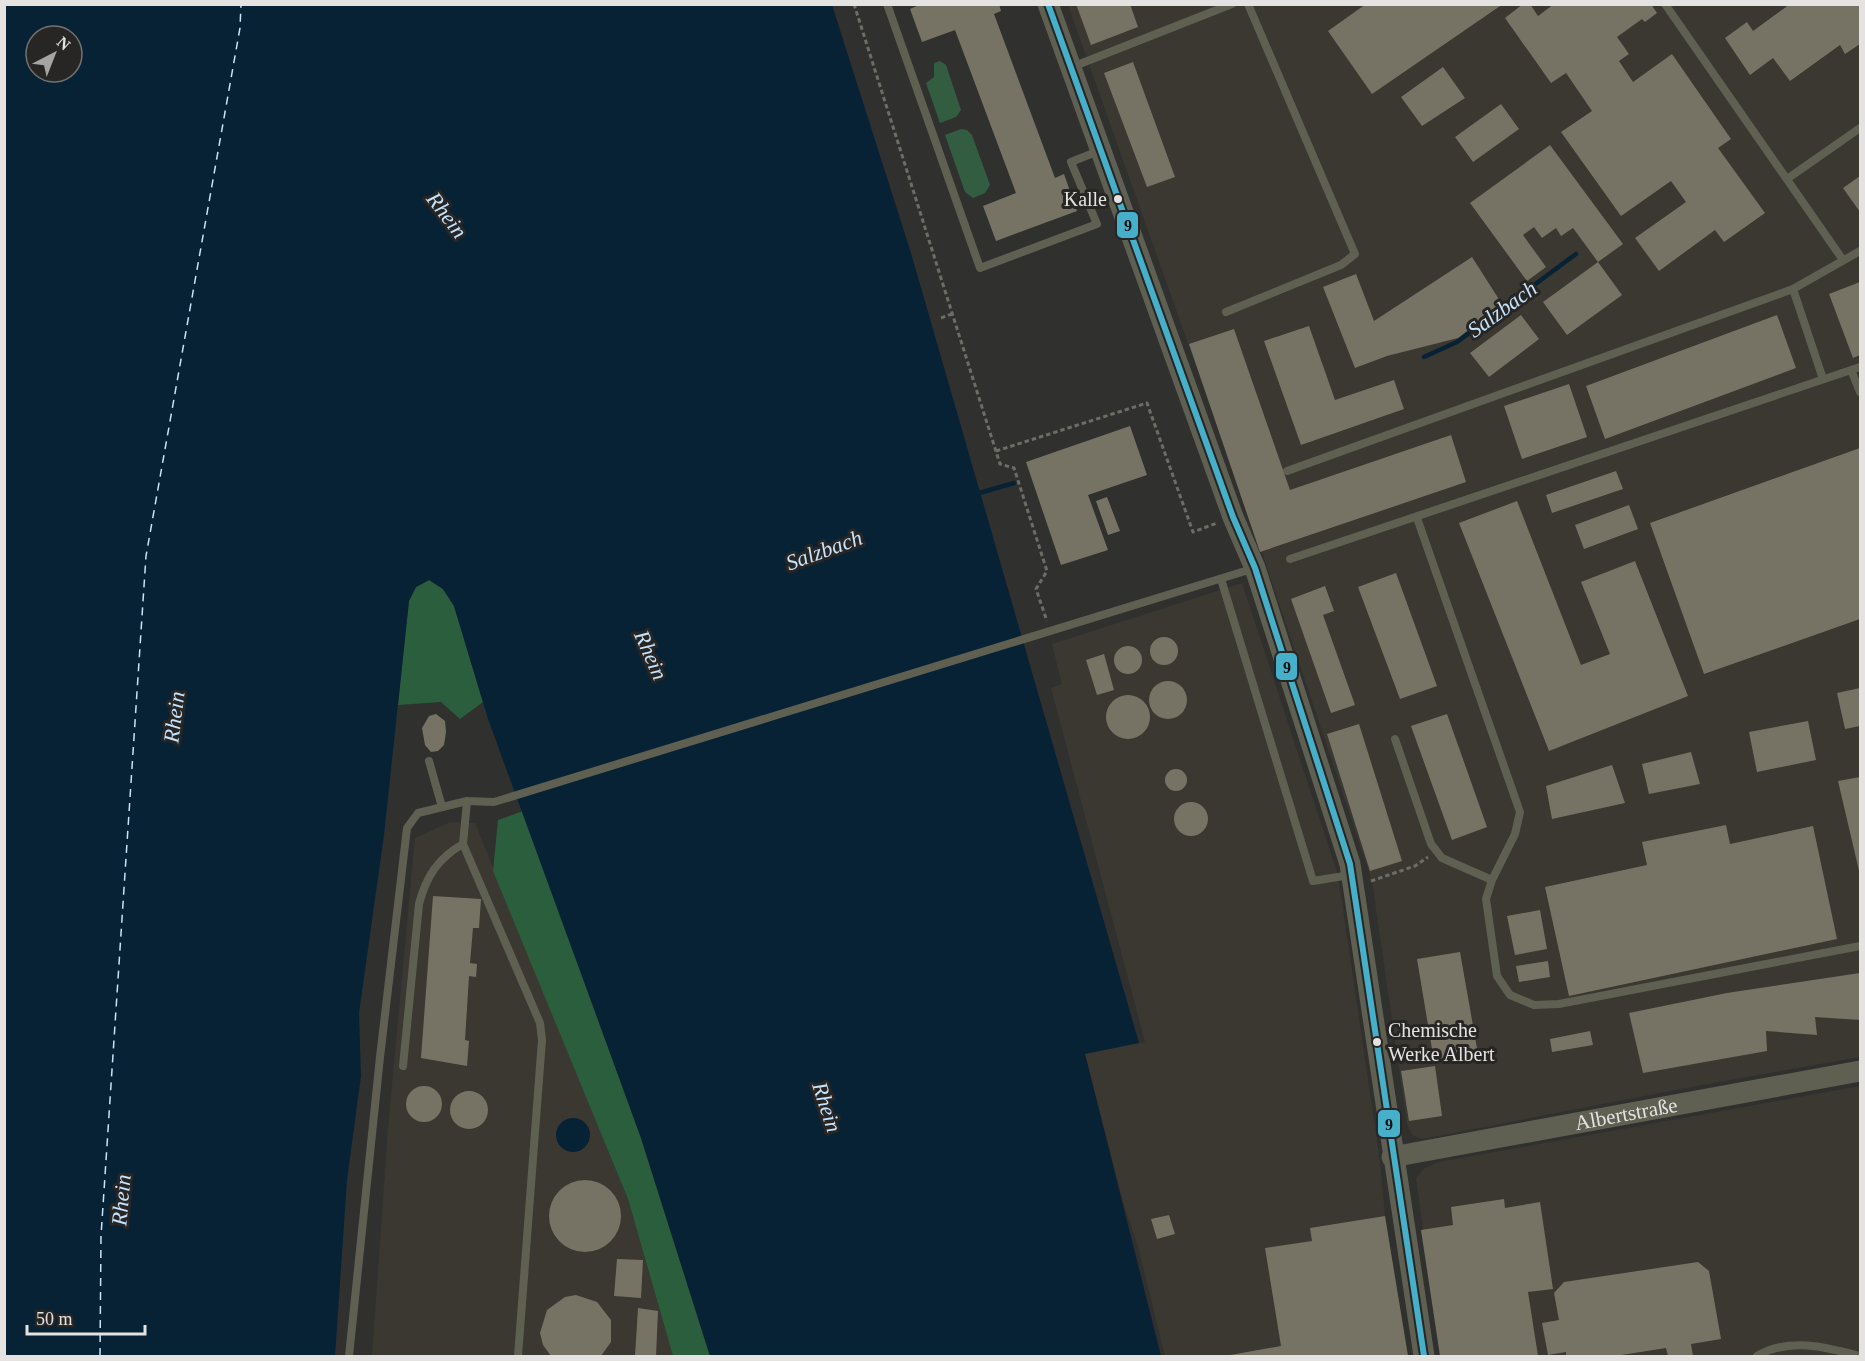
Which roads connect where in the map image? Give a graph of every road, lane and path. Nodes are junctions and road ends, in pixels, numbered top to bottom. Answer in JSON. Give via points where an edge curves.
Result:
{"nodes":[{"id":1,"x":854,"y":4,"type":"edge"},
{"id":2,"x":887,"y":4,"type":"edge"},
{"id":3,"x":1048,"y":4,"type":"edge"},
{"id":4,"x":1232,"y":4,"type":"edge"},
{"id":5,"x":1248,"y":4,"type":"edge"},
{"id":6,"x":1665,"y":4,"type":"edge"},
{"id":7,"x":1072,"y":67,"type":"junction"},
{"id":8,"x":1860,"y":128,"type":"edge"},
{"id":9,"x":1102,"y":150,"type":"junction"},
{"id":10,"x":1787,"y":179,"type":"junction"},
{"id":11,"x":1860,"y":251,"type":"edge"},
{"id":12,"x":1843,"y":260,"type":"junction"},
{"id":13,"x":1793,"y":289,"type":"junction"},
{"id":14,"x":1226,"y":312,"type":"dead end"},
{"id":15,"x":952,"y":314,"type":"junction"},
{"id":16,"x":941,"y":318,"type":"dead end"},
{"id":17,"x":1860,"y":367,"type":"edge"},
{"id":18,"x":1851,"y":370,"type":"junction"},
{"id":19,"x":1823,"y":379,"type":"junction"},
{"id":20,"x":1860,"y":392,"type":"edge"},
{"id":21,"x":996,"y":451,"type":"junction"},
{"id":22,"x":1287,"y":471,"type":"dead end"},
{"id":23,"x":1233,"y":517,"type":"junction"},
{"id":24,"x":1417,"y":518,"type":"junction"},
{"id":25,"x":1290,"y":559,"type":"dead end"},
{"id":26,"x":1255,"y":568,"type":"junction"},
{"id":27,"x":1221,"y":579,"type":"junction"},
{"id":28,"x":1050,"y":631,"type":"junction"},
{"id":29,"x":1395,"y":739,"type":"dead end"},
{"id":30,"x":429,"y":761,"type":"dead end"},
{"id":31,"x":467,"y":801,"type":"junction"},
{"id":32,"x":442,"y":807,"type":"junction"},
{"id":33,"x":463,"y":844,"type":"junction"},
{"id":34,"x":1436,"y":850,"type":"junction"},
{"id":35,"x":1362,"y":878,"type":"junction"},
{"id":36,"x":1492,"y":880,"type":"junction"},
{"id":37,"x":1860,"y":946,"type":"edge"},
{"id":38,"x":403,"y":1066,"type":"dead end"},
{"id":39,"x":1860,"y":1071,"type":"edge"},
{"id":40,"x":1392,"y":1157,"type":"junction"},
{"id":41,"x":349,"y":1356,"type":"edge"},
{"id":42,"x":518,"y":1356,"type":"edge"},
{"id":43,"x":1424,"y":1356,"type":"edge"},
{"id":44,"x":1756,"y":1356,"type":"edge"},
{"id":45,"x":1860,"y":1356,"type":"edge"}],
"edges":[{"from":1,"to":15,"type":"path"},
{"from":2,"to":9,"type":"lane","via":[[980,268],[1097,224],[1071,162]]},
{"from":3,"to":7,"type":"street"},
{"from":4,"to":7,"type":"lane"},
{"from":5,"to":14,"type":"lane","via":[[1354,254],[1341,265]]},
{"from":6,"to":10,"type":"lane"},
{"from":7,"to":9,"type":"street"},
{"from":8,"to":10,"type":"lane"},
{"from":9,"to":23,"type":"street"},
{"from":10,"to":12,"type":"lane"},
{"from":11,"to":12,"type":"lane"},
{"from":12,"to":13,"type":"lane"},
{"from":13,"to":19,"type":"lane"},
{"from":13,"to":22,"type":"lane"},
{"from":15,"to":16,"type":"path"},
{"from":15,"to":21,"type":"path"},
{"from":17,"to":18,"type":"lane"},
{"from":18,"to":19,"type":"lane"},
{"from":18,"to":20,"type":"lane"},
{"from":19,"to":24,"type":"lane"},
{"from":21,"to":23,"type":"path","via":[[1147,403],[1193,532]]},
{"from":21,"to":28,"type":"path","via":[[1000,464],[1014,468],[1047,571],[1036,589]]},
{"from":23,"to":26,"type":"street"},
{"from":24,"to":25,"type":"lane"},
{"from":24,"to":36,"type":"lane","via":[[1520,812],[1515,834]]},
{"from":26,"to":27,"type":"lane"},
{"from":26,"to":35,"type":"street"},
{"from":27,"to":28,"type":"lane"},
{"from":27,"to":35,"type":"lane","via":[[1313,881]]},
{"from":28,"to":31,"type":"lane","via":[[494,802]]},
{"from":29,"to":34,"type":"lane"},
{"from":30,"to":32,"type":"lane"},
{"from":31,"to":32,"type":"lane"},
{"from":31,"to":33,"type":"lane"},
{"from":32,"to":41,"type":"lane","via":[[418,813],[406,828]]},
{"from":33,"to":38,"type":"lane","via":[[450,851],[424,882]]},
{"from":33,"to":42,"type":"lane","via":[[540,1023],[542,1040]]},
{"from":34,"to":35,"type":"path","via":[[1415,866]]},
{"from":34,"to":36,"type":"lane","via":[[1442,858]]},
{"from":35,"to":40,"type":"street"},
{"from":36,"to":37,"type":"lane","via":[[1486,899],[1497,976],[1510,995],[1534,1005],[1559,1004]]},
{"from":39,"to":40,"type":"street","name":"Albertstraße"},
{"from":40,"to":43,"type":"street"},
{"from":44,"to":45,"type":"lane","via":[[1778,1347],[1812,1344]]}]}
